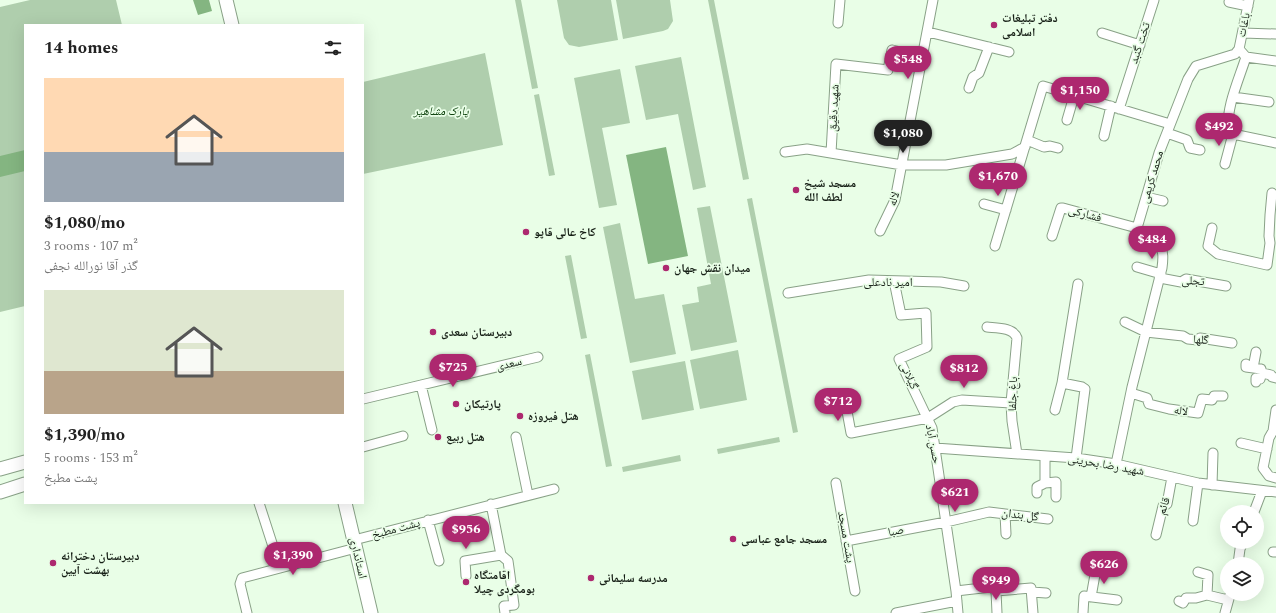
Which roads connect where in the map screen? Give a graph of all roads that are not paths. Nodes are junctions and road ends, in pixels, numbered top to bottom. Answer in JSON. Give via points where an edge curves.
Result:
{"nodes":[{"id":1,"x":226,"y":0,"type":"edge"},
{"id":2,"x":840,"y":0,"type":"edge"},
{"id":3,"x":933,"y":0,"type":"edge"},
{"id":4,"x":1151,"y":1,"type":"edge"},
{"id":5,"x":1229,"y":2,"type":"dead end"},
{"id":6,"x":1249,"y":3,"type":"edge"},
{"id":7,"x":838,"y":23,"type":"dead end"},
{"id":8,"x":232,"y":24,"type":"edge"},
{"id":9,"x":928,"y":32,"type":"junction"},
{"id":10,"x":1102,"y":33,"type":"dead end"},
{"id":11,"x":1243,"y":33,"type":"junction"},
{"id":12,"x":1276,"y":34,"type":"edge"},
{"id":13,"x":1140,"y":45,"type":"junction"},
{"id":14,"x":989,"y":47,"type":"junction"},
{"id":15,"x":1239,"y":49,"type":"junction"},
{"id":16,"x":1009,"y":52,"type":"dead end"},
{"id":17,"x":923,"y":57,"type":"junction"},
{"id":18,"x":1246,"y":57,"type":"junction"},
{"id":19,"x":1276,"y":61,"type":"edge"},
{"id":20,"x":969,"y":88,"type":"dead end"},
{"id":21,"x":1074,"y":96,"type":"junction"},
{"id":22,"x":1233,"y":97,"type":"junction"},
{"id":23,"x":1269,"y":102,"type":"dead end"},
{"id":24,"x":1115,"y":108,"type":"junction"},
{"id":25,"x":1067,"y":120,"type":"dead end"},
{"id":26,"x":1170,"y":124,"type":"junction"},
{"id":27,"x":1167,"y":133,"type":"junction"},
{"id":28,"x":1230,"y":134,"type":"junction"},
{"id":29,"x":1104,"y":136,"type":"dead end"},
{"id":30,"x":1026,"y":143,"type":"junction"},
{"id":31,"x":1276,"y":143,"type":"edge"},
{"id":32,"x":1058,"y":148,"type":"dead end"},
{"id":33,"x":1200,"y":150,"type":"dead end"},
{"id":34,"x":785,"y":152,"type":"dead end"},
{"id":35,"x":831,"y":153,"type":"junction"},
{"id":36,"x":902,"y":164,"type":"junction"},
{"id":37,"x":1226,"y":164,"type":"dead end"},
{"id":38,"x":1141,"y":179,"type":"dead end"},
{"id":39,"x":1151,"y":182,"type":"junction"},
{"id":40,"x":1272,"y":193,"type":"dead end"},
{"id":41,"x":1146,"y":198,"type":"junction"},
{"id":42,"x":1162,"y":201,"type":"dead end"},
{"id":43,"x":984,"y":204,"type":"dead end"},
{"id":44,"x":1006,"y":210,"type":"junction"},
{"id":45,"x":1138,"y":228,"type":"junction"},
{"id":46,"x":1212,"y":228,"type":"dead end"},
{"id":47,"x":880,"y":231,"type":"dead end"},
{"id":48,"x":1052,"y":236,"type":"dead end"},
{"id":49,"x":1273,"y":244,"type":"edge"},
{"id":50,"x":996,"y":246,"type":"dead end"},
{"id":51,"x":1137,"y":267,"type":"dead end"},
{"id":52,"x":1160,"y":276,"type":"junction"},
{"id":53,"x":894,"y":281,"type":"junction"},
{"id":54,"x":1078,"y":284,"type":"dead end"},
{"id":55,"x":964,"y":286,"type":"dead end"},
{"id":56,"x":1226,"y":286,"type":"dead end"},
{"id":57,"x":788,"y":293,"type":"dead end"},
{"id":58,"x":1125,"y":322,"type":"dead end"},
{"id":59,"x":986,"y":327,"type":"dead end"},
{"id":60,"x":1146,"y":332,"type":"junction"},
{"id":61,"x":1232,"y":343,"type":"dead end"},
{"id":62,"x":1256,"y":352,"type":"dead end"},
{"id":63,"x":538,"y":357,"type":"dead end"},
{"id":64,"x":1262,"y":374,"type":"junction"},
{"id":65,"x":1276,"y":378,"type":"edge"},
{"id":66,"x":1256,"y":382,"type":"dead end"},
{"id":67,"x":1062,"y":383,"type":"junction"},
{"id":68,"x":421,"y":385,"type":"junction"},
{"id":69,"x":1131,"y":393,"type":"junction"},
{"id":70,"x":1223,"y":396,"type":"dead end"},
{"id":71,"x":364,"y":399,"type":"edge"},
{"id":72,"x":1011,"y":403,"type":"junction"},
{"id":73,"x":846,"y":406,"type":"dead end"},
{"id":74,"x":1055,"y":410,"type":"dead end"},
{"id":75,"x":1276,"y":410,"type":"edge"},
{"id":76,"x":928,"y":418,"type":"junction"},
{"id":77,"x":432,"y":430,"type":"dead end"},
{"id":78,"x":403,"y":436,"type":"dead end"},
{"id":79,"x":516,"y":437,"type":"dead end"},
{"id":80,"x":1241,"y":444,"type":"dead end"},
{"id":81,"x":364,"y":446,"type":"edge"},
{"id":82,"x":935,"y":448,"type":"junction"},
{"id":83,"x":1267,"y":449,"type":"junction"},
{"id":84,"x":1213,"y":453,"type":"dead end"},
{"id":85,"x":1018,"y":454,"type":"junction"},
{"id":86,"x":1045,"y":456,"type":"junction"},
{"id":87,"x":1076,"y":458,"type":"junction"},
{"id":88,"x":24,"y":462,"type":"edge"},
{"id":89,"x":1116,"y":464,"type":"junction"},
{"id":90,"x":0,"y":469,"type":"edge"},
{"id":91,"x":1172,"y":477,"type":"junction"},
{"id":92,"x":1276,"y":478,"type":"edge"},
{"id":93,"x":836,"y":483,"type":"dead end"},
{"id":94,"x":1045,"y":483,"type":"junction"},
{"id":95,"x":24,"y":484,"type":"edge"},
{"id":96,"x":1198,"y":484,"type":"junction"},
{"id":97,"x":1212,"y":485,"type":"junction"},
{"id":98,"x":554,"y":489,"type":"dead end"},
{"id":99,"x":1262,"y":490,"type":"junction"},
{"id":100,"x":0,"y":492,"type":"edge"},
{"id":101,"x":1037,"y":492,"type":"dead end"},
{"id":102,"x":1276,"y":492,"type":"edge"},
{"id":103,"x":528,"y":495,"type":"junction"},
{"id":104,"x":1056,"y":497,"type":"dead end"},
{"id":105,"x":259,"y":504,"type":"edge"},
{"id":106,"x":345,"y":504,"type":"edge"},
{"id":107,"x":491,"y":504,"type":"junction"},
{"id":108,"x":1257,"y":505,"type":"edge"},
{"id":109,"x":1005,"y":514,"type":"junction"},
{"id":110,"x":1048,"y":519,"type":"dead end"},
{"id":111,"x":428,"y":520,"type":"junction"},
{"id":112,"x":1194,"y":521,"type":"dead end"},
{"id":113,"x":946,"y":522,"type":"junction"},
{"id":114,"x":1006,"y":534,"type":"dead end"},
{"id":115,"x":1156,"y":535,"type":"dead end"},
{"id":116,"x":846,"y":541,"type":"junction"},
{"id":117,"x":355,"y":544,"type":"junction"},
{"id":118,"x":501,"y":555,"type":"junction"},
{"id":119,"x":439,"y":561,"type":"dead end"},
{"id":120,"x":280,"y":568,"type":"junction"},
{"id":121,"x":1096,"y":569,"type":"dead end"},
{"id":122,"x":1198,"y":572,"type":"dead end"},
{"id":123,"x":466,"y":576,"type":"dead end"},
{"id":124,"x":855,"y":591,"type":"dead end"},
{"id":125,"x":956,"y":591,"type":"junction"},
{"id":126,"x":996,"y":591,"type":"junction"},
{"id":127,"x":1032,"y":592,"type":"junction"},
{"id":128,"x":1046,"y":593,"type":"dead end"},
{"id":129,"x":1207,"y":595,"type":"junction"},
{"id":130,"x":1091,"y":596,"type":"junction"},
{"id":131,"x":1220,"y":596,"type":"edge"},
{"id":132,"x":1117,"y":600,"type":"dead end"},
{"id":133,"x":957,"y":601,"type":"junction"},
{"id":134,"x":1179,"y":601,"type":"dead end"},
{"id":135,"x":1228,"y":601,"type":"edge"},
{"id":136,"x":505,"y":610,"type":"edge"},
{"id":137,"x":247,"y":613,"type":"edge"},
{"id":138,"x":371,"y":613,"type":"edge"},
{"id":139,"x":897,"y":613,"type":"edge"},
{"id":140,"x":958,"y":613,"type":"edge"},
{"id":141,"x":997,"y":613,"type":"edge"},
{"id":142,"x":1033,"y":613,"type":"edge"},
{"id":143,"x":1083,"y":613,"type":"edge"},
{"id":144,"x":1225,"y":613,"type":"edge"}],
"edges":[{"from":1,"to":8,"type":"main road"},
{"from":2,"to":7,"type":"street"},
{"from":3,"to":9,"type":"street","name":"لاله"},
{"from":4,"to":13,"type":"street","name":"تخت گنبد"},
{"from":5,"to":6,"type":"street"},
{"from":6,"to":11,"type":"street","name":"باغات"},
{"from":9,"to":14,"type":"street"},
{"from":9,"to":17,"type":"street","name":"لاله"},
{"from":10,"to":13,"type":"street"},
{"from":11,"to":12,"type":"street"},
{"from":11,"to":15,"type":"street","name":"باغات"},
{"from":13,"to":24,"type":"street","name":"تخت گنبد"},
{"from":14,"to":16,"type":"street"},
{"from":14,"to":20,"type":"street","via":[[979,73],[973,77]]},
{"from":15,"to":18,"type":"street"},
{"from":15,"to":26,"type":"street","name":"محمد کریمی","via":[[1235,54],[1196,66]]},
{"from":17,"to":35,"type":"street","name":"شهید دقیق","via":[[892,50],[888,70],[836,64]]},
{"from":17,"to":36,"type":"street","name":"لاله"},
{"from":18,"to":19,"type":"street"},
{"from":18,"to":22,"type":"street"},
{"from":21,"to":24,"type":"street"},
{"from":21,"to":25,"type":"street"},
{"from":21,"to":30,"type":"street","via":[[1043,86]]},
{"from":22,"to":23,"type":"street"},
{"from":22,"to":28,"type":"street","via":[[1228,116]]},
{"from":24,"to":26,"type":"street"},
{"from":24,"to":29,"type":"street","name":"تخت گنبد"},
{"from":26,"to":27,"type":"street","name":"محمد کریمی"},
{"from":27,"to":33,"type":"street","via":[[1187,140],[1190,148]]},
{"from":27,"to":39,"type":"street","name":"محمد کریمی"},
{"from":28,"to":31,"type":"street"},
{"from":28,"to":37,"type":"street"},
{"from":30,"to":32,"type":"street"},
{"from":30,"to":36,"type":"street","via":[[1012,154],[946,165]]},
{"from":30,"to":44,"type":"street"},
{"from":34,"to":35,"type":"street","via":[[807,149]]},
{"from":35,"to":36,"type":"street"},
{"from":36,"to":47,"type":"street","name":"لاله","via":[[895,200]]},
{"from":38,"to":39,"type":"street"},
{"from":39,"to":41,"type":"street","name":"محمد کریمی"},
{"from":40,"to":49,"type":"street","via":[[1269,236]]},
{"from":41,"to":42,"type":"street"},
{"from":41,"to":45,"type":"street","name":"محمد کریمی"},
{"from":43,"to":44,"type":"street"},
{"from":44,"to":50,"type":"street"},
{"from":45,"to":48,"type":"street","name":"فشارکی","via":[[1060,208]]},
{"from":45,"to":52,"type":"street","via":[[1139,240],[1158,246],[1162,250],[1164,256]]},
{"from":46,"to":49,"type":"street","via":[[1208,246],[1218,254],[1267,265]]},
{"from":51,"to":52,"type":"street","name":"تجلی"},
{"from":52,"to":56,"type":"street","name":"تجلی","via":[[1181,282],[1186,279]]},
{"from":52,"to":60,"type":"street"},
{"from":53,"to":55,"type":"street","name":"امیر نادعلی","via":[[941,282]]},
{"from":53,"to":57,"type":"street","name":"امیر نادعلی","via":[[870,280]]},
{"from":53,"to":76,"type":"street","name":"گیلانی","via":[[901,315],[926,312],[927,347],[899,359]]},
{"from":54,"to":67,"type":"street"},
{"from":58,"to":60,"type":"street","name":"گلها"},
{"from":59,"to":72,"type":"street","name":"باغ جلفا","via":[[1010,330],[1016,334]]},
{"from":60,"to":61,"type":"street","name":"گلها","via":[[1183,336],[1188,340],[1200,338]]},
{"from":60,"to":69,"type":"street"},
{"from":62,"to":64,"type":"street","via":[[1250,366],[1261,370]]},
{"from":63,"to":68,"type":"street","name":"سعدی"},
{"from":64,"to":65,"type":"street"},
{"from":64,"to":66,"type":"street","via":[[1260,379],[1256,378]]},
{"from":67,"to":74,"type":"street"},
{"from":67,"to":87,"type":"street","via":[[1085,389]]},
{"from":68,"to":71,"type":"street","name":"سعدی"},
{"from":68,"to":77,"type":"street"},
{"from":69,"to":70,"type":"street","name":"لاله","via":[[1147,398],[1149,404],[1198,414],[1202,399],[1212,400],[1214,396]]},
{"from":69,"to":89,"type":"street"},
{"from":72,"to":76,"type":"street","via":[[962,400]]},
{"from":72,"to":85,"type":"street","name":"باغ جلفا"},
{"from":73,"to":76,"type":"street","via":[[851,433]]},
{"from":75,"to":83,"type":"street"},
{"from":76,"to":82,"type":"street","name":"حسن آباد"},
{"from":78,"to":81,"type":"street"},
{"from":79,"to":103,"type":"street"},
{"from":80,"to":83,"type":"street"},
{"from":82,"to":85,"type":"street","name":"شهید رضا بحرینی"},
{"from":82,"to":113,"type":"street","name":"حسن آباد"},
{"from":83,"to":92,"type":"street","via":[[1263,468],[1269,476]]},
{"from":84,"to":97,"type":"street"},
{"from":85,"to":86,"type":"street","name":"شهید رضا بحرینی"},
{"from":86,"to":87,"type":"street","name":"شهید رضا بحرینی"},
{"from":86,"to":94,"type":"street"},
{"from":87,"to":89,"type":"street","name":"شهید رضا بحرینی"},
{"from":88,"to":90,"type":"main road"},
{"from":89,"to":91,"type":"street","name":"شهید رضا بحرینی"},
{"from":91,"to":96,"type":"street","name":"شهید رضا بحرینی"},
{"from":91,"to":115,"type":"street","name":"قائم","via":[[1167,504],[1163,506]]},
{"from":93,"to":116,"type":"street","name":"پشت مسجد"},
{"from":94,"to":101,"type":"street","via":[[1037,487]]},
{"from":94,"to":104,"type":"street","via":[[1056,482]]},
{"from":95,"to":100,"type":"main road"},
{"from":96,"to":97,"type":"street","name":"شهید رضا بحرینی"},
{"from":96,"to":112,"type":"street"},
{"from":97,"to":99,"type":"street","name":"شهید رضا بحرینی"},
{"from":98,"to":103,"type":"street","name":"پشت مطبخ"},
{"from":99,"to":102,"type":"street","name":"شهید رضا بحرینی"},
{"from":99,"to":108,"type":"street"},
{"from":103,"to":107,"type":"street","name":"پشت مطبخ"},
{"from":105,"to":120,"type":"street"},
{"from":106,"to":117,"type":"main road","name":"استانداری"},
{"from":107,"to":111,"type":"street","name":"پشت مطبخ"},
{"from":107,"to":118,"type":"street"},
{"from":109,"to":110,"type":"street","name":"گل بندان"},
{"from":109,"to":113,"type":"street","name":"گل بندان","via":[[989,512]]},
{"from":109,"to":114,"type":"street"},
{"from":111,"to":117,"type":"street","name":"پشت مطبخ"},
{"from":111,"to":119,"type":"street"},
{"from":113,"to":116,"type":"street","name":"صبا"},
{"from":113,"to":125,"type":"street","name":"حسن آباد"},
{"from":116,"to":124,"type":"street","name":"پشت مسجد"},
{"from":117,"to":120,"type":"street","name":"پشت مطبخ"},
{"from":117,"to":138,"type":"main road","name":"استانداری"},
{"from":118,"to":123,"type":"street","via":[[465,561]]},
{"from":118,"to":136,"type":"street","via":[[508,561],[514,605]]},
{"from":120,"to":137,"type":"street","name":"پشت مطبخ","via":[[242,578],[240,584]]},
{"from":121,"to":130,"type":"street","via":[[1098,581]]},
{"from":122,"to":129,"type":"street","via":[[1208,575]]},
{"from":125,"to":126,"type":"street","via":[[991,587]]},
{"from":125,"to":133,"type":"street","name":"حسن آباد"},
{"from":126,"to":127,"type":"street","via":[[1031,588]]},
{"from":126,"to":141,"type":"street"},
{"from":127,"to":128,"type":"street"},
{"from":127,"to":142,"type":"street"},
{"from":129,"to":131,"type":"street"},
{"from":129,"to":134,"type":"street"},
{"from":130,"to":132,"type":"street"},
{"from":130,"to":143,"type":"street","via":[[1084,596]]},
{"from":133,"to":139,"type":"street"},
{"from":133,"to":140,"type":"street","name":"حسن آباد"},
{"from":135,"to":144,"type":"street"}]}
